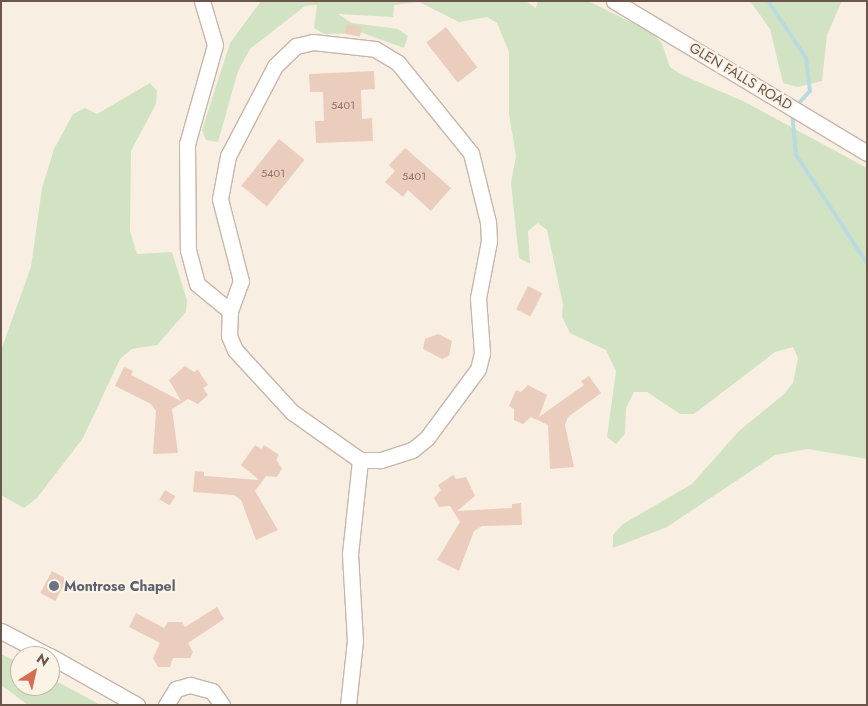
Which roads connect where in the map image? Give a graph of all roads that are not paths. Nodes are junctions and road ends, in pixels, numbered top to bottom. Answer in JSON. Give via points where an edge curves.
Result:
{"nodes":[{"id":1,"x":202,"y":1,"type":"edge"},
{"id":2,"x":614,"y":1,"type":"edge"},
{"id":3,"x":867,"y":153,"type":"edge"},
{"id":4,"x":230,"y":311,"type":"junction"},
{"id":5,"x":360,"y":460,"type":"junction"},
{"id":6,"x":1,"y":631,"type":"edge"},
{"id":7,"x":30,"y":646,"type":"edge"},
{"id":8,"x":60,"y":662,"type":"edge"},
{"id":9,"x":138,"y":705,"type":"edge"},
{"id":10,"x":166,"y":705,"type":"edge"},
{"id":11,"x":222,"y":705,"type":"edge"},
{"id":12,"x":348,"y":705,"type":"edge"}],
"edges":[{"from":1,"to":4,"type":"street","via":[[215,45],[187,144],[188,250],[197,284]]},
{"from":2,"to":3,"type":"street","name":"GLEN FALLS ROAD"},
{"from":4,"to":5,"type":"street","via":[[228,336],[241,357],[292,412]]},
{"from":4,"to":5,"type":"street","via":[[241,281],[225,230],[222,178],[228,156],[275,66],[296,46],[313,42],[362,46],[387,54],[434,113],[463,139],[479,171],[489,241],[478,298],[482,353],[462,397],[427,438],[395,456]]},
{"from":5,"to":12,"type":"street","via":[[350,554],[355,641]]},
{"from":6,"to":7,"type":"street"},
{"from":8,"to":9,"type":"street"},
{"from":10,"to":11,"type":"street","via":[[176,689],[190,685],[212,691]]}]}
